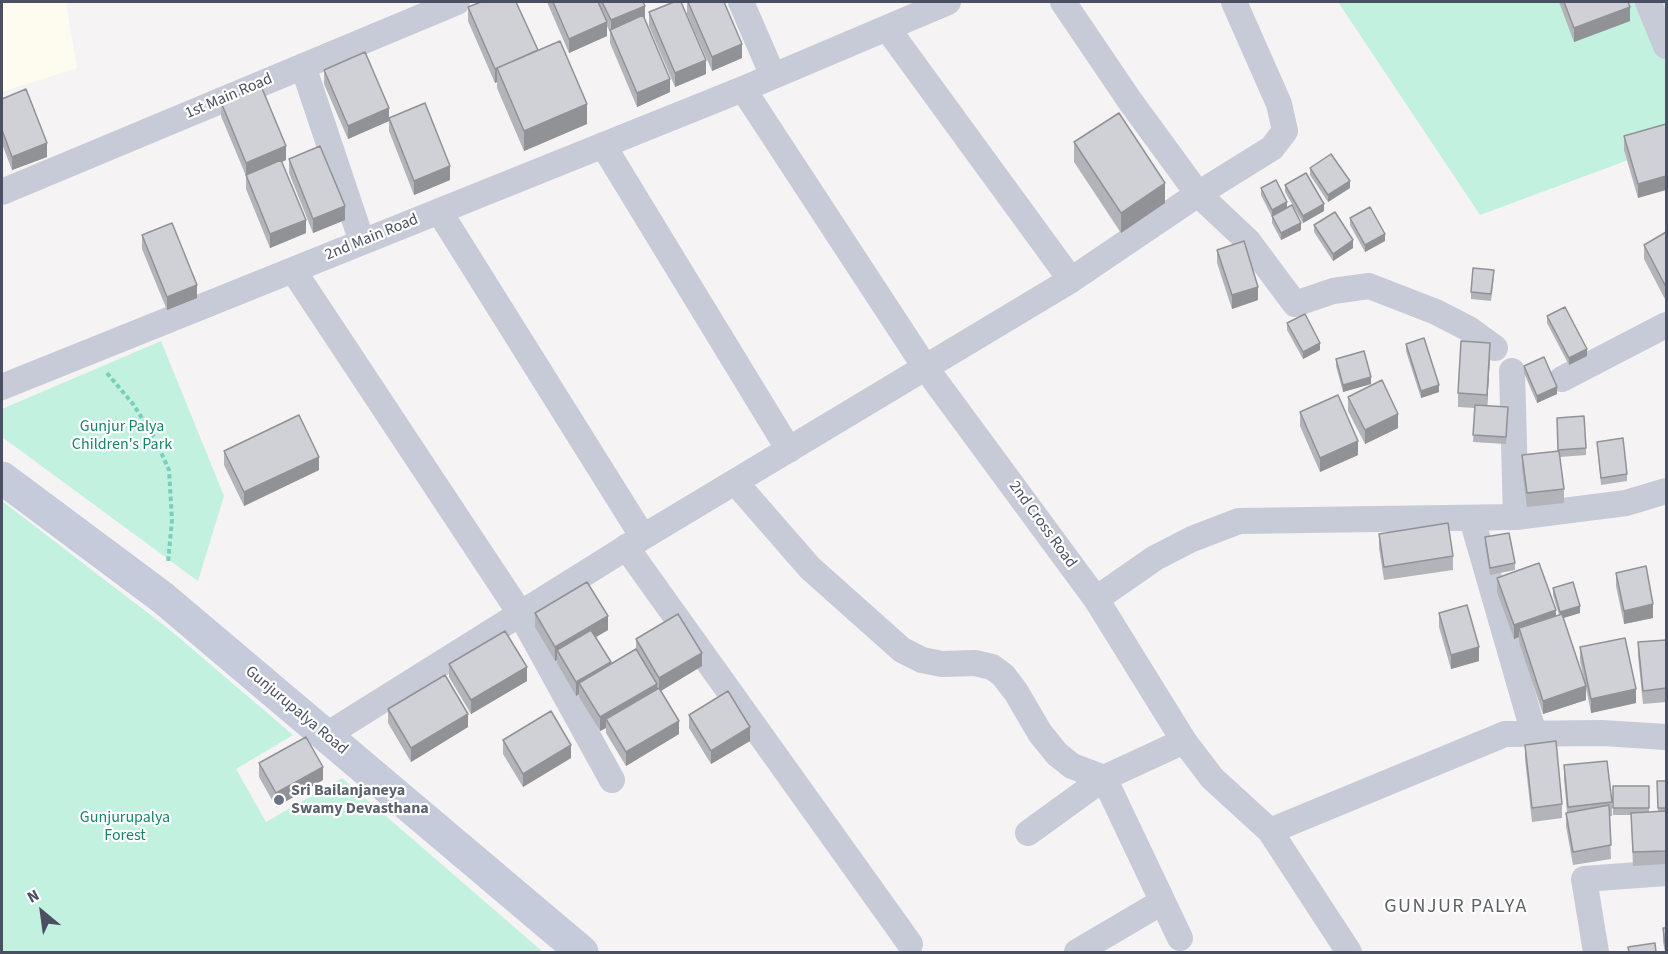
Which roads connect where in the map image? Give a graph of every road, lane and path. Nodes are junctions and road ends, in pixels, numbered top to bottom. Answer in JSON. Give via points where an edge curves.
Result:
{"nodes":[{"id":1,"x":457,"y":2,"type":"edge"},
{"id":2,"x":741,"y":2,"type":"edge"},
{"id":3,"x":948,"y":2,"type":"edge"},
{"id":4,"x":1063,"y":2,"type":"edge"},
{"id":5,"x":1234,"y":2,"type":"edge"},
{"id":6,"x":1648,"y":2,"type":"edge"},
{"id":7,"x":887,"y":28,"type":"junction"},
{"id":8,"x":1666,"y":46,"type":"edge"},
{"id":9,"x":303,"y":66,"type":"junction"},
{"id":10,"x":773,"y":76,"type":"junction"},
{"id":11,"x":743,"y":89,"type":"junction"},
{"id":12,"x":603,"y":145,"type":"junction"},
{"id":13,"x":2,"y":192,"type":"edge"},
{"id":14,"x":1198,"y":194,"type":"junction"},
{"id":15,"x":439,"y":211,"type":"junction"},
{"id":16,"x":362,"y":242,"type":"junction"},
{"id":17,"x":293,"y":270,"type":"junction"},
{"id":18,"x":1071,"y":280,"type":"junction"},
{"id":19,"x":1666,"y":325,"type":"edge"},
{"id":20,"x":1495,"y":348,"type":"dead end"},
{"id":21,"x":90,"y":351,"type":"junction"},
{"id":22,"x":925,"y":367,"type":"junction"},
{"id":23,"x":1512,"y":371,"type":"dead end"},
{"id":24,"x":1562,"y":379,"type":"dead end"},
{"id":25,"x":2,"y":387,"type":"edge"},
{"id":26,"x":789,"y":450,"type":"junction"},
{"id":27,"x":2,"y":478,"type":"edge"},
{"id":28,"x":735,"y":482,"type":"junction"},
{"id":29,"x":1666,"y":491,"type":"edge"},
{"id":30,"x":1516,"y":518,"type":"junction"},
{"id":31,"x":1472,"y":519,"type":"junction"},
{"id":32,"x":635,"y":542,"type":"junction"},
{"id":33,"x":163,"y":598,"type":"junction"},
{"id":34,"x":1096,"y":599,"type":"junction"},
{"id":35,"x":520,"y":613,"type":"junction"},
{"id":36,"x":1534,"y":734,"type":"junction"},
{"id":37,"x":325,"y":736,"type":"junction"},
{"id":38,"x":1666,"y":737,"type":"edge"},
{"id":39,"x":1184,"y":741,"type":"junction"},
{"id":40,"x":1104,"y":778,"type":"junction"},
{"id":41,"x":612,"y":780,"type":"dead end"},
{"id":42,"x":1270,"y":831,"type":"junction"},
{"id":43,"x":1028,"y":833,"type":"dead end"},
{"id":44,"x":1666,"y":873,"type":"edge"},
{"id":45,"x":1162,"y":902,"type":"junction"},
{"id":46,"x":1180,"y":938,"type":"dead end"},
{"id":47,"x":910,"y":944,"type":"dead end"},
{"id":48,"x":582,"y":952,"type":"edge"},
{"id":49,"x":1077,"y":952,"type":"edge"},
{"id":50,"x":1348,"y":952,"type":"edge"},
{"id":51,"x":1596,"y":952,"type":"edge"}],
"edges":[{"from":1,"to":9,"type":"street","name":"1st Main Road"},
{"from":2,"to":10,"type":"street"},
{"from":3,"to":7,"type":"street","name":"2nd Main Road"},
{"from":4,"to":14,"type":"street"},
{"from":5,"to":14,"type":"street","via":[[1279,104],[1285,130],[1272,148]]},
{"from":6,"to":8,"type":"street"},
{"from":7,"to":10,"type":"street","name":"2nd Main Road"},
{"from":7,"to":18,"type":"street"},
{"from":9,"to":13,"type":"street","name":"1st Main Road"},
{"from":9,"to":16,"type":"street"},
{"from":10,"to":11,"type":"street","name":"2nd Main Road"},
{"from":11,"to":12,"type":"street","name":"2nd Main Road"},
{"from":11,"to":22,"type":"street","name":"2nd Cross Road"},
{"from":12,"to":15,"type":"street","name":"2nd Main Road"},
{"from":12,"to":26,"type":"street"},
{"from":14,"to":18,"type":"street"},
{"from":14,"to":20,"type":"street","via":[[1248,242],[1294,304],[1333,291],[1369,286],[1436,312]]},
{"from":15,"to":16,"type":"street","name":"2nd Main Road"},
{"from":15,"to":32,"type":"street"},
{"from":16,"to":17,"type":"street","name":"2nd Main Road"},
{"from":17,"to":21,"type":"street","name":"2nd Main Road"},
{"from":17,"to":35,"type":"street"},
{"from":18,"to":22,"type":"street"},
{"from":19,"to":24,"type":"street"},
{"from":21,"to":25,"type":"street","name":"2nd Main Road"},
{"from":21,"to":33,"type":"path","via":[[133,404],[169,470],[172,520]]},
{"from":22,"to":26,"type":"street"},
{"from":22,"to":34,"type":"street","name":"2nd Cross Road"},
{"from":23,"to":30,"type":"street"},
{"from":26,"to":28,"type":"street"},
{"from":27,"to":33,"type":"street","name":"Gunjurupalya Road"},
{"from":28,"to":32,"type":"street"},
{"from":28,"to":40,"type":"street","via":[[810,568],[902,650],[942,664],[992,667],[1016,692],[1057,754],[1072,766]]},
{"from":29,"to":30,"type":"street","via":[[1626,503]]},
{"from":30,"to":31,"type":"street"},
{"from":31,"to":34,"type":"street","via":[[1239,520],[1155,558]]},
{"from":31,"to":36,"type":"street"},
{"from":32,"to":35,"type":"street"},
{"from":32,"to":47,"type":"street"},
{"from":33,"to":37,"type":"street","name":"Gunjurupalya Road"},
{"from":34,"to":39,"type":"street","name":"2nd Cross Road"},
{"from":35,"to":37,"type":"street"},
{"from":35,"to":41,"type":"street"},
{"from":36,"to":38,"type":"street"},
{"from":36,"to":42,"type":"street","via":[[1504,734]]},
{"from":37,"to":48,"type":"street","name":"Gunjurupalya Road"},
{"from":39,"to":40,"type":"street"},
{"from":39,"to":42,"type":"street","name":"2nd Cross Road","via":[[1212,778]]},
{"from":40,"to":43,"type":"street"},
{"from":40,"to":45,"type":"street"},
{"from":42,"to":50,"type":"street","name":"2nd Cross Road"},
{"from":44,"to":51,"type":"street","via":[[1584,879]]},
{"from":45,"to":46,"type":"street"},
{"from":45,"to":49,"type":"street"}]}
